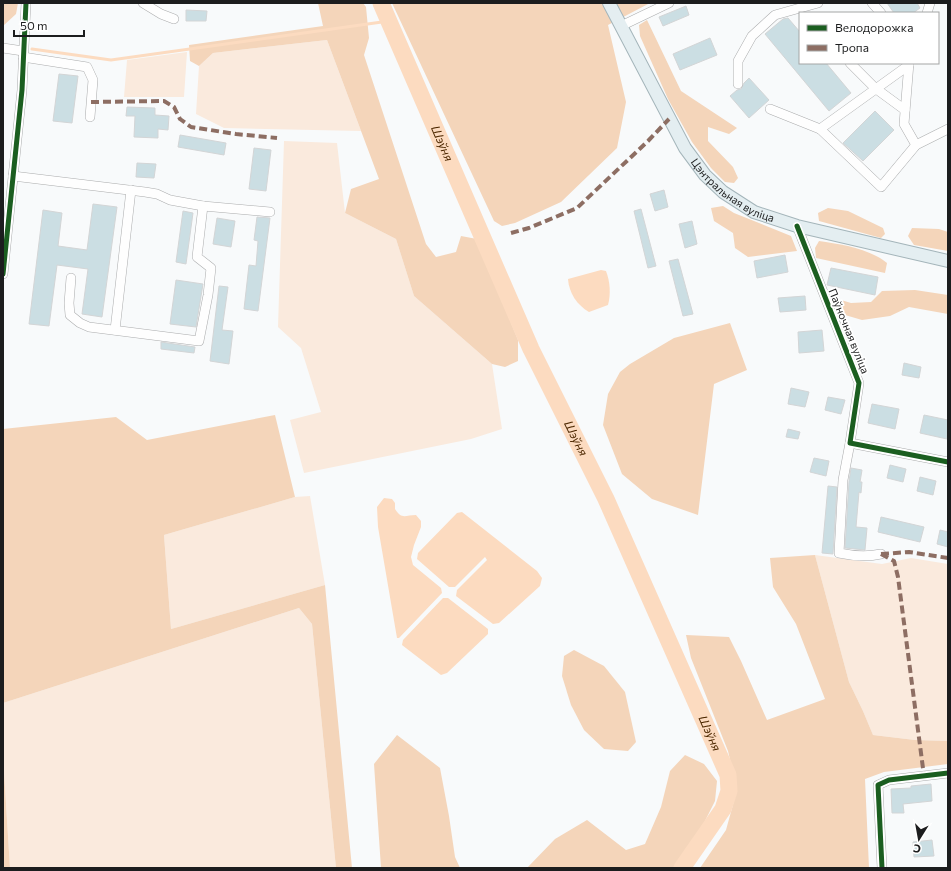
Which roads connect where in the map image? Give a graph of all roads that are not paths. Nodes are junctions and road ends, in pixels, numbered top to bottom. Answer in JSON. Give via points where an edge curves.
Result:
{"nodes":[{"id":1,"x":26,"y":3,"type":"edge"},
{"id":2,"x":142,"y":3,"type":"edge"},
{"id":3,"x":609,"y":3,"type":"edge"},
{"id":4,"x":669,"y":3,"type":"edge"},
{"id":5,"x":818,"y":3,"type":"edge"},
{"id":6,"x":872,"y":3,"type":"edge"},
{"id":7,"x":880,"y":12,"type":"edge"},
{"id":8,"x":174,"y":19,"type":"dead end"},
{"id":9,"x":621,"y":26,"type":"junction"},
{"id":10,"x":3,"y":48,"type":"edge"},
{"id":11,"x":23,"y":54,"type":"junction"},
{"id":12,"x":851,"y":64,"type":"edge"},
{"id":13,"x":909,"y":64,"type":"edge"},
{"id":14,"x":738,"y":84,"type":"dead end"},
{"id":15,"x":875,"y":88,"type":"junction"},
{"id":16,"x":770,"y":109,"type":"dead end"},
{"id":17,"x":905,"y":110,"type":"junction"},
{"id":18,"x":90,"y":117,"type":"dead end"},
{"id":19,"x":820,"y":129,"type":"junction"},
{"id":20,"x":948,"y":129,"type":"edge"},
{"id":21,"x":916,"y":145,"type":"junction"},
{"id":22,"x":14,"y":176,"type":"junction"},
{"id":23,"x":131,"y":190,"type":"junction"},
{"id":24,"x":203,"y":206,"type":"junction"},
{"id":25,"x":270,"y":212,"type":"dead end"},
{"id":26,"x":797,"y":226,"type":"junction"},
{"id":27,"x":948,"y":260,"type":"edge"},
{"id":28,"x":3,"y":274,"type":"edge"},
{"id":29,"x":71,"y":278,"type":"dead end"},
{"id":30,"x":115,"y":330,"type":"junction"},
{"id":31,"x":850,"y":443,"type":"junction"},
{"id":32,"x":948,"y":462,"type":"edge"},
{"id":33,"x":881,"y":554,"type":"dead end"},
{"id":34,"x":948,"y":773,"type":"edge"},
{"id":35,"x":882,"y":868,"type":"edge"}],
"edges":[{"from":1,"to":11,"type":"street"},
{"from":2,"to":8,"type":"street"},
{"from":3,"to":9,"type":"main road","name":"Цэнтральная вуліца"},
{"from":4,"to":9,"type":"street"},
{"from":5,"to":14,"type":"street","via":[[775,15],[752,36],[738,61]]},
{"from":6,"to":7,"type":"street"},
{"from":9,"to":26,"type":"main road","name":"Цэнтральная вуліца","via":[[685,148],[705,175],[723,192],[754,212]]},
{"from":10,"to":11,"type":"street"},
{"from":11,"to":18,"type":"street","via":[[87,67],[93,80]]},
{"from":11,"to":22,"type":"street"},
{"from":12,"to":15,"type":"street"},
{"from":13,"to":15,"type":"street"},
{"from":13,"to":17,"type":"street"},
{"from":15,"to":17,"type":"street"},
{"from":15,"to":19,"type":"street"},
{"from":16,"to":19,"type":"street"},
{"from":17,"to":21,"type":"street","via":[[904,124]]},
{"from":19,"to":21,"type":"street","via":[[881,187]]},
{"from":20,"to":21,"type":"street"},
{"from":22,"to":23,"type":"street"},
{"from":22,"to":28,"type":"street"},
{"from":23,"to":24,"type":"street"},
{"from":23,"to":30,"type":"street"},
{"from":24,"to":25,"type":"street"},
{"from":24,"to":30,"type":"street","via":[[197,258],[211,268],[199,341]]},
{"from":26,"to":27,"type":"main road","name":"Цэнтральная вуліца"},
{"from":26,"to":31,"type":"street","name":"Паўночная вуліца","via":[[859,384]]},
{"from":29,"to":30,"type":"street","via":[[70,315],[89,327]]},
{"from":31,"to":32,"type":"street"},
{"from":31,"to":33,"type":"street","name":"Паўночная вуліца","via":[[843,480],[839,553],[859,556]]},
{"from":34,"to":35,"type":"street","via":[[889,780],[878,785]]}]}
